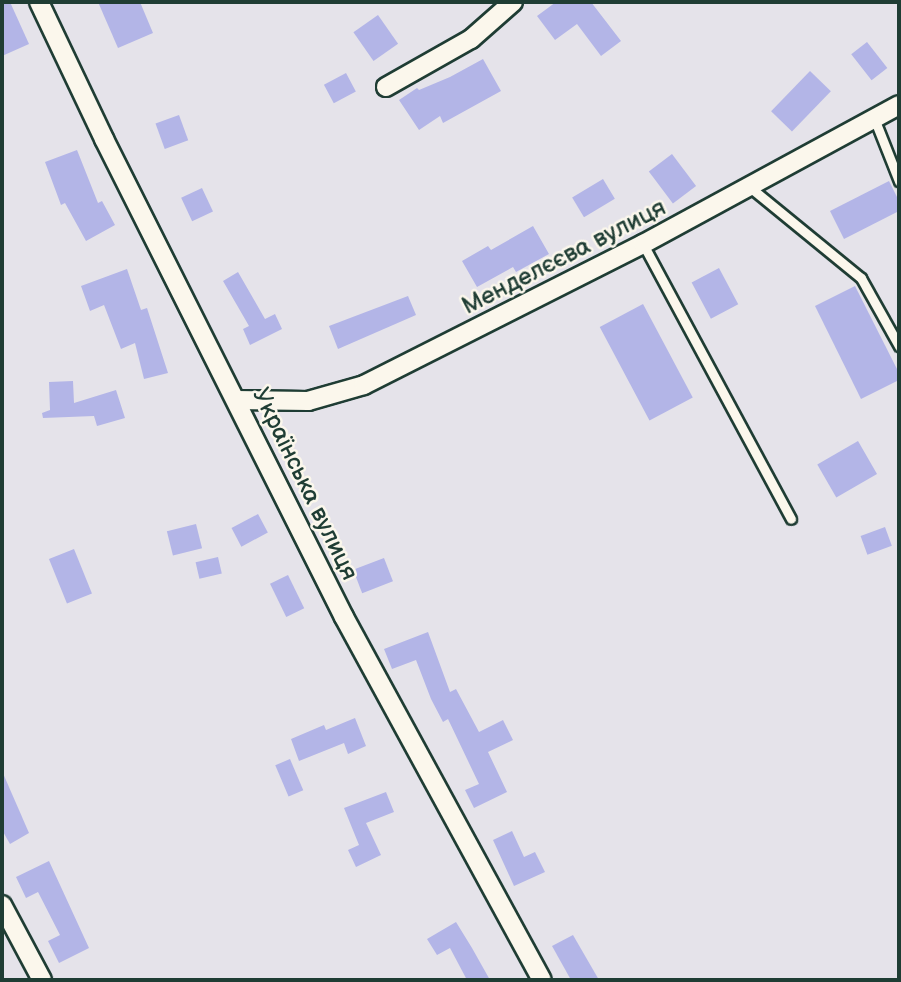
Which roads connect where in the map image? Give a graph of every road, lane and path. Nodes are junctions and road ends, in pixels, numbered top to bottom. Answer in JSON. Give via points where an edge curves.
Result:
{"nodes":[{"id":1,"x":40,"y":2,"type":"edge"},
{"id":2,"x":513,"y":2,"type":"edge"},
{"id":3,"x":386,"y":86,"type":"dead end"},
{"id":4,"x":899,"y":105,"type":"edge"},
{"id":5,"x":874,"y":118,"type":"junction"},
{"id":6,"x":899,"y":181,"type":"edge"},
{"id":7,"x":751,"y":187,"type":"junction"},
{"id":8,"x":643,"y":244,"type":"junction"},
{"id":9,"x":899,"y":345,"type":"edge"},
{"id":10,"x":236,"y":400,"type":"junction"},
{"id":11,"x":791,"y":519,"type":"dead end"},
{"id":12,"x":2,"y":905,"type":"edge"},
{"id":13,"x":42,"y":980,"type":"edge"},
{"id":14,"x":542,"y":980,"type":"edge"}],
"edges":[{"from":1,"to":10,"type":"street","name":"Українська вулиця"},
{"from":2,"to":3,"type":"street","via":[[471,39]]},
{"from":4,"to":5,"type":"street","name":"Менделєєва вулиця"},
{"from":5,"to":6,"type":"lane"},
{"from":5,"to":7,"type":"street","name":"Менделєєва вулиця"},
{"from":7,"to":8,"type":"street","name":"Менделєєва вулиця"},
{"from":7,"to":9,"type":"lane","via":[[861,278]]},
{"from":8,"to":10,"type":"street","name":"Менделєєва вулиця","via":[[364,385],[308,401]]},
{"from":8,"to":11,"type":"lane"},
{"from":10,"to":14,"type":"street","name":"Українська вулиця","via":[[380,685]]},
{"from":12,"to":13,"type":"street"}]}
